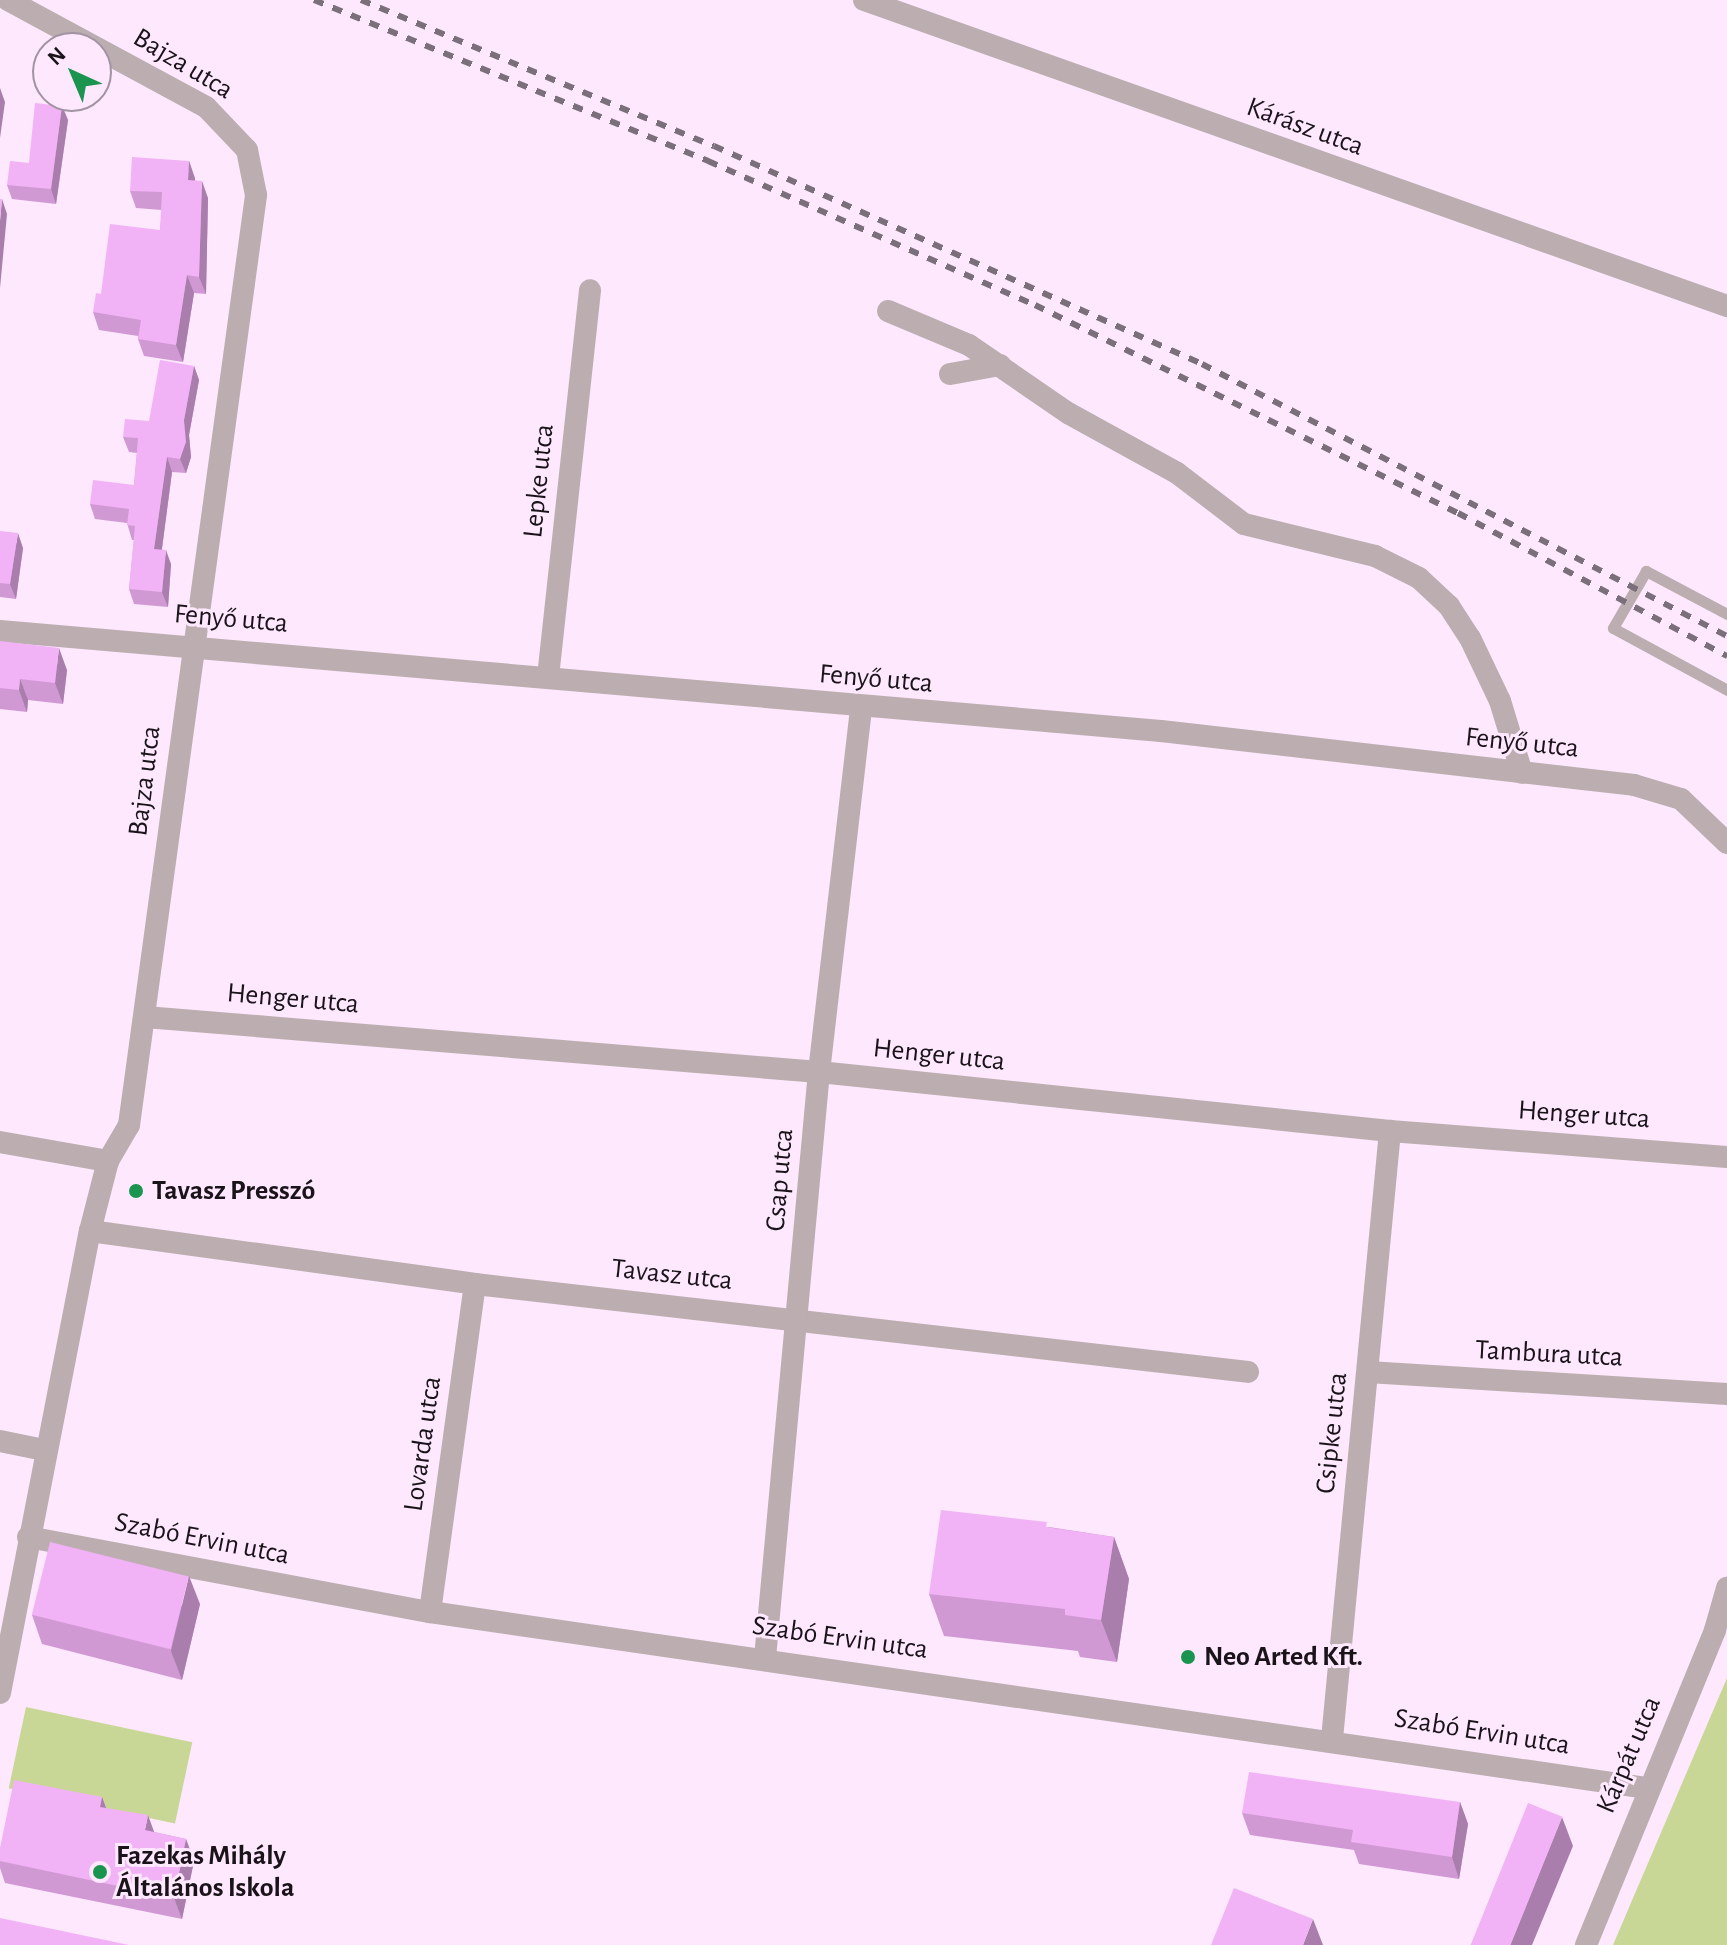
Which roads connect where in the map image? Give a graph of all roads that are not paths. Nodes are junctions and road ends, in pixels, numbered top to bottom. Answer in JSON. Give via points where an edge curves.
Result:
{"nodes":[{"id":1,"x":8,"y":0,"type":"edge"},
{"id":2,"x":864,"y":0,"type":"edge"},
{"id":3,"x":590,"y":290,"type":"dead end"},
{"id":4,"x":1727,"y":306,"type":"edge"},
{"id":5,"x":888,"y":311,"type":"dead end"},
{"id":6,"x":1000,"y":365,"type":"junction"},
{"id":7,"x":950,"y":374,"type":"dead end"},
{"id":8,"x":1727,"y":614,"type":"edge"},
{"id":9,"x":0,"y":631,"type":"edge"},
{"id":10,"x":192,"y":645,"type":"junction"},
{"id":11,"x":548,"y":677,"type":"junction"},
{"id":12,"x":1727,"y":690,"type":"edge"},
{"id":13,"x":861,"y":708,"type":"junction"},
{"id":14,"x":1522,"y":773,"type":"junction"},
{"id":15,"x":1727,"y":843,"type":"edge"},
{"id":16,"x":145,"y":1017,"type":"junction"},
{"id":17,"x":819,"y":1072,"type":"junction"},
{"id":18,"x":1390,"y":1131,"type":"junction"},
{"id":19,"x":0,"y":1142,"type":"edge"},
{"id":20,"x":1727,"y":1157,"type":"edge"},
{"id":21,"x":108,"y":1161,"type":"junction"},
{"id":22,"x":90,"y":1231,"type":"junction"},
{"id":23,"x":475,"y":1284,"type":"junction"},
{"id":24,"x":799,"y":1319,"type":"junction"},
{"id":25,"x":1248,"y":1372,"type":"dead end"},
{"id":26,"x":1368,"y":1372,"type":"junction"},
{"id":27,"x":1727,"y":1394,"type":"edge"},
{"id":28,"x":0,"y":1441,"type":"edge"},
{"id":29,"x":44,"y":1450,"type":"junction"},
{"id":30,"x":28,"y":1537,"type":"junction"},
{"id":31,"x":1727,"y":1588,"type":"edge"},
{"id":32,"x":430,"y":1612,"type":"junction"},
{"id":33,"x":765,"y":1658,"type":"junction"},
{"id":34,"x":0,"y":1693,"type":"edge"},
{"id":35,"x":1332,"y":1739,"type":"junction"},
{"id":36,"x":1647,"y":1788,"type":"junction"},
{"id":37,"x":1586,"y":1945,"type":"edge"}],
"edges":[{"from":1,"to":10,"type":"street","name":"Bajza utca","via":[[184,93],[224,122],[252,160],[256,195]]},
{"from":2,"to":4,"type":"street","name":"Kárász utca"},
{"from":3,"to":11,"type":"street","name":"Lepke utca"},
{"from":5,"to":6,"type":"street","via":[[969,345]]},
{"from":6,"to":7,"type":"street"},
{"from":6,"to":14,"type":"street","via":[[1068,413],[1177,473],[1244,524],[1375,556],[1433,589],[1476,650],[1500,701]]},
{"from":8,"to":12,"type":"lane","via":[[1646,571],[1613,628]]},
{"from":9,"to":10,"type":"street","name":"Fenyő utca"},
{"from":10,"to":11,"type":"street","name":"Fenyő utca"},
{"from":10,"to":16,"type":"street","name":"Bajza utca"},
{"from":11,"to":13,"type":"street","name":"Fenyő utca"},
{"from":13,"to":14,"type":"street","name":"Fenyő utca","via":[[1161,731]]},
{"from":13,"to":17,"type":"street","name":"Csap utca"},
{"from":14,"to":15,"type":"street","name":"Fenyő utca","via":[[1664,791],[1695,810]]},
{"from":16,"to":17,"type":"street","name":"Henger utca"},
{"from":16,"to":21,"type":"street","name":"Bajza utca","via":[[129,1125]]},
{"from":17,"to":18,"type":"street","name":"Henger utca"},
{"from":17,"to":24,"type":"street","name":"Csap utca"},
{"from":18,"to":20,"type":"street","name":"Henger utca"},
{"from":18,"to":26,"type":"street","name":"Csipke utca"},
{"from":19,"to":21,"type":"street"},
{"from":21,"to":22,"type":"street","name":"Bajza utca"},
{"from":22,"to":23,"type":"street","name":"Tavasz utca"},
{"from":22,"to":29,"type":"street","name":"Bajza utca"},
{"from":23,"to":24,"type":"street","name":"Tavasz utca"},
{"from":23,"to":32,"type":"street","name":"Lovarda utca"},
{"from":24,"to":25,"type":"street","name":"Tavasz utca"},
{"from":24,"to":33,"type":"street","name":"Csap utca"},
{"from":26,"to":27,"type":"street","name":"Tambura utca"},
{"from":26,"to":35,"type":"street","name":"Csipke utca"},
{"from":28,"to":29,"type":"street"},
{"from":29,"to":30,"type":"street","name":"Bajza utca"},
{"from":30,"to":32,"type":"street","name":"Szabó Ervin utca"},
{"from":30,"to":34,"type":"street","name":"Bajza utca"},
{"from":31,"to":36,"type":"street","name":"Kárpát utca","via":[[1715,1630]]},
{"from":32,"to":33,"type":"street","name":"Szabó Ervin utca"},
{"from":33,"to":35,"type":"street","name":"Szabó Ervin utca"},
{"from":35,"to":36,"type":"street","name":"Szabó Ervin utca"},
{"from":36,"to":37,"type":"street","name":"Kárpát utca"}]}
